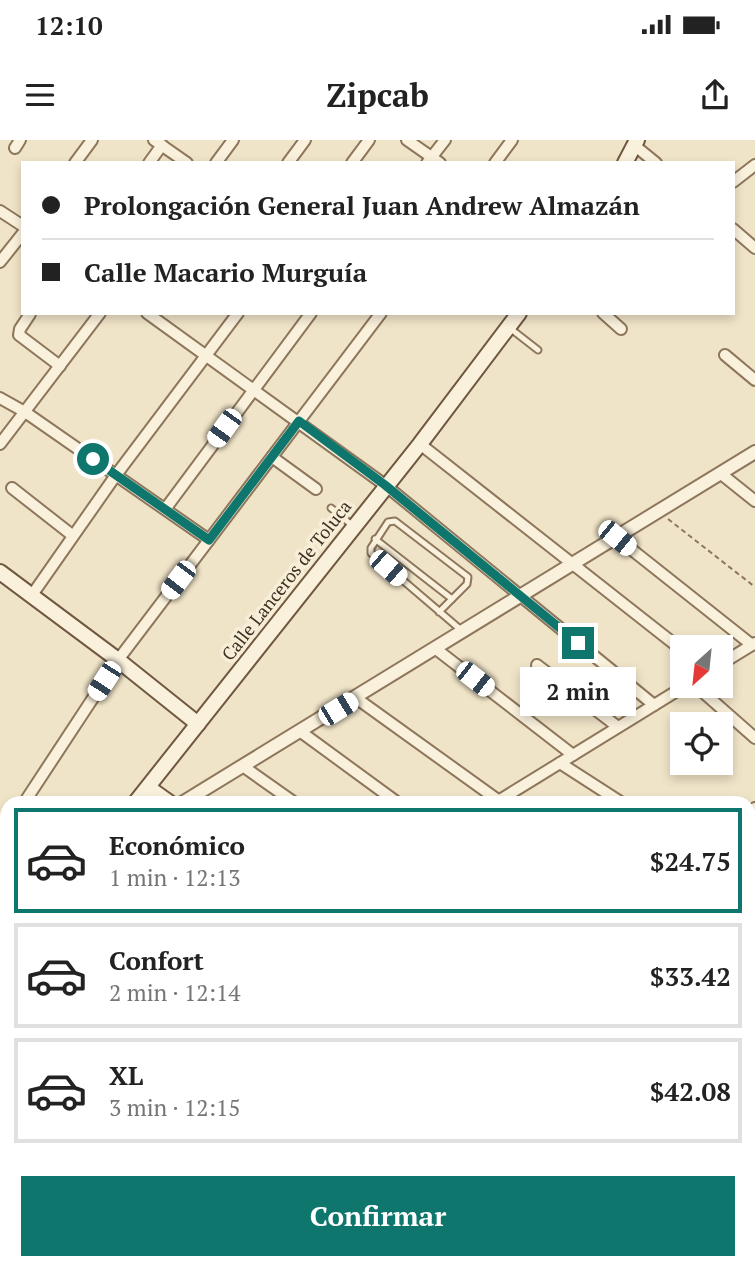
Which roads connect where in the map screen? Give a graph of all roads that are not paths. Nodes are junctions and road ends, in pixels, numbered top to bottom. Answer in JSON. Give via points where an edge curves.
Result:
{"nodes":[{"id":1,"x":92,"y":140,"type":"edge"},
{"id":2,"x":233,"y":140,"type":"edge"},
{"id":3,"x":305,"y":140,"type":"edge"},
{"id":4,"x":369,"y":140,"type":"edge"},
{"id":5,"x":407,"y":140,"type":"edge"},
{"id":6,"x":445,"y":140,"type":"edge"},
{"id":7,"x":512,"y":140,"type":"edge"},
{"id":8,"x":636,"y":142,"type":"edge"},
{"id":9,"x":158,"y":143,"type":"edge"},
{"id":10,"x":76,"y":161,"type":"edge"},
{"id":11,"x":150,"y":161,"type":"edge"},
{"id":12,"x":184,"y":161,"type":"edge"},
{"id":13,"x":217,"y":161,"type":"edge"},
{"id":14,"x":289,"y":161,"type":"edge"},
{"id":15,"x":353,"y":161,"type":"edge"},
{"id":16,"x":433,"y":161,"type":"edge"},
{"id":17,"x":496,"y":161,"type":"edge"},
{"id":18,"x":626,"y":161,"type":"edge"},
{"id":19,"x":654,"y":161,"type":"edge"},
{"id":20,"x":755,"y":165,"type":"edge"},
{"id":21,"x":735,"y":180,"type":"edge"},
{"id":22,"x":0,"y":211,"type":"edge"},
{"id":23,"x":21,"y":225,"type":"edge"},
{"id":24,"x":735,"y":231,"type":"edge"},
{"id":25,"x":21,"y":236,"type":"edge"},
{"id":26,"x":755,"y":248,"type":"edge"},
{"id":27,"x":0,"y":262,"type":"edge"},
{"id":28,"x":29,"y":315,"type":"edge"},
{"id":29,"x":98,"y":315,"type":"edge"},
{"id":30,"x":149,"y":315,"type":"edge"},
{"id":31,"x":237,"y":315,"type":"edge"},
{"id":32,"x":309,"y":315,"type":"edge"},
{"id":33,"x":379,"y":315,"type":"edge"},
{"id":34,"x":517,"y":315,"type":"edge"},
{"id":35,"x":605,"y":315,"type":"edge"},
{"id":36,"x":508,"y":327,"type":"junction"},
{"id":37,"x":621,"y":329,"type":"dead end"},
{"id":38,"x":538,"y":351,"type":"dead end"},
{"id":39,"x":726,"y":355,"type":"dead end"},
{"id":40,"x":206,"y":356,"type":"junction"},
{"id":41,"x":60,"y":366,"type":"junction"},
{"id":42,"x":755,"y":380,"type":"edge"},
{"id":43,"x":253,"y":388,"type":"junction"},
{"id":44,"x":0,"y":398,"type":"edge"},
{"id":45,"x":25,"y":412,"type":"junction"},
{"id":46,"x":299,"y":421,"type":"junction"},
{"id":47,"x":0,"y":444,"type":"edge"},
{"id":48,"x":420,"y":444,"type":"junction"},
{"id":49,"x":755,"y":452,"type":"edge"},
{"id":50,"x":272,"y":457,"type":"junction"},
{"id":51,"x":720,"y":473,"type":"junction"},
{"id":52,"x":116,"y":475,"type":"junction"},
{"id":53,"x":385,"y":485,"type":"junction"},
{"id":54,"x":12,"y":488,"type":"dead end"},
{"id":55,"x":316,"y":489,"type":"dead end"},
{"id":56,"x":755,"y":501,"type":"edge"},
{"id":57,"x":166,"y":508,"type":"junction"},
{"id":58,"x":331,"y":508,"type":"dead end"},
{"id":59,"x":353,"y":526,"type":"junction"},
{"id":60,"x":72,"y":535,"type":"junction"},
{"id":61,"x":617,"y":538,"type":"junction"},
{"id":62,"x":375,"y":539,"type":"junction"},
{"id":63,"x":209,"y":540,"type":"junction"},
{"id":64,"x":573,"y":564,"type":"junction"},
{"id":65,"x":0,"y":572,"type":"edge"},
{"id":66,"x":32,"y":595,"type":"junction"},
{"id":67,"x":520,"y":597,"type":"junction"},
{"id":68,"x":452,"y":599,"type":"junction"},
{"id":69,"x":439,"y":612,"type":"junction"},
{"id":70,"x":463,"y":632,"type":"junction"},
{"id":71,"x":670,"y":641,"type":"edge"},
{"id":72,"x":753,"y":644,"type":"edge"},
{"id":73,"x":436,"y":649,"type":"junction"},
{"id":74,"x":733,"y":656,"type":"edge"},
{"id":75,"x":118,"y":660,"type":"junction"},
{"id":76,"x":537,"y":665,"type":"dead end"},
{"id":77,"x":670,"y":695,"type":"edge"},
{"id":78,"x":356,"y":698,"type":"junction"},
{"id":79,"x":710,"y":698,"type":"edge"},
{"id":80,"x":654,"y":705,"type":"junction"},
{"id":81,"x":198,"y":724,"type":"junction"},
{"id":82,"x":618,"y":727,"type":"junction"},
{"id":83,"x":301,"y":732,"type":"junction"},
{"id":84,"x":755,"y":738,"type":"edge"},
{"id":85,"x":573,"y":755,"type":"junction"},
{"id":86,"x":559,"y":763,"type":"junction"},
{"id":87,"x":244,"y":767,"type":"junction"},
{"id":88,"x":149,"y":788,"type":"junction"},
{"id":89,"x":29,"y":796,"type":"edge"},
{"id":90,"x":142,"y":796,"type":"edge"},
{"id":91,"x":160,"y":796,"type":"edge"},
{"id":92,"x":194,"y":796,"type":"edge"},
{"id":93,"x":285,"y":796,"type":"edge"},
{"id":94,"x":388,"y":796,"type":"edge"},
{"id":95,"x":490,"y":796,"type":"edge"},
{"id":96,"x":507,"y":796,"type":"edge"},
{"id":97,"x":611,"y":796,"type":"edge"}],
"edges":[{"from":1,"to":10,"type":"street"},
{"from":2,"to":13,"type":"street"},
{"from":3,"to":14,"type":"street"},
{"from":4,"to":15,"type":"street"},
{"from":5,"to":16,"type":"street"},
{"from":6,"to":16,"type":"street"},
{"from":7,"to":17,"type":"street"},
{"from":8,"to":18,"type":"main road"},
{"from":8,"to":19,"type":"street"},
{"from":9,"to":11,"type":"street"},
{"from":9,"to":12,"type":"street"},
{"from":20,"to":21,"type":"street"},
{"from":22,"to":23,"type":"street"},
{"from":24,"to":26,"type":"street"},
{"from":25,"to":27,"type":"street"},
{"from":28,"to":41,"type":"street","via":[[19,335]]},
{"from":29,"to":41,"type":"street"},
{"from":30,"to":40,"type":"street"},
{"from":31,"to":40,"type":"street"},
{"from":32,"to":43,"type":"street"},
{"from":33,"to":46,"type":"street"},
{"from":34,"to":36,"type":"main road","name":"Calle Lanceros de Toluca"},
{"from":35,"to":37,"type":"street"},
{"from":36,"to":38,"type":"lane"},
{"from":36,"to":48,"type":"main road","name":"Calle Lanceros de Toluca"},
{"from":39,"to":42,"type":"street"},
{"from":40,"to":43,"type":"street"},
{"from":40,"to":52,"type":"street"},
{"from":41,"to":45,"type":"street"},
{"from":43,"to":46,"type":"street"},
{"from":43,"to":57,"type":"street"},
{"from":44,"to":45,"type":"street"},
{"from":45,"to":47,"type":"street"},
{"from":45,"to":52,"type":"street"},
{"from":46,"to":50,"type":"street"},
{"from":46,"to":53,"type":"street"},
{"from":48,"to":53,"type":"main road","name":"Calle Lanceros de Toluca"},
{"from":48,"to":64,"type":"street"},
{"from":49,"to":51,"type":"street"},
{"from":50,"to":55,"type":"street"},
{"from":50,"to":63,"type":"street"},
{"from":51,"to":56,"type":"street"},
{"from":51,"to":61,"type":"street"},
{"from":52,"to":57,"type":"street"},
{"from":52,"to":60,"type":"street"},
{"from":53,"to":59,"type":"main road","name":"Calle Lanceros de Toluca"},
{"from":53,"to":67,"type":"street"},
{"from":54,"to":60,"type":"street"},
{"from":57,"to":63,"type":"street"},
{"from":58,"to":59,"type":"lane"},
{"from":59,"to":81,"type":"main road","name":"Calle Lanceros de Toluca"},
{"from":60,"to":66,"type":"street"},
{"from":61,"to":64,"type":"street"},
{"from":61,"to":72,"type":"street"},
{"from":62,"to":68,"type":"lane"},
{"from":62,"to":68,"type":"lane","via":[[388,522],[395,521],[438,553],[468,577]]},
{"from":62,"to":69,"type":"lane","via":[[371,554]]},
{"from":63,"to":75,"type":"street"},
{"from":64,"to":67,"type":"street"},
{"from":64,"to":71,"type":"street"},
{"from":65,"to":66,"type":"main road"},
{"from":66,"to":75,"type":"main road"},
{"from":67,"to":70,"type":"street"},
{"from":67,"to":80,"type":"street"},
{"from":68,"to":69,"type":"lane"},
{"from":69,"to":70,"type":"lane"},
{"from":70,"to":73,"type":"street"},
{"from":72,"to":74,"type":"street"},
{"from":73,"to":78,"type":"street"},
{"from":73,"to":85,"type":"street"},
{"from":75,"to":81,"type":"main road"},
{"from":75,"to":89,"type":"street"},
{"from":76,"to":82,"type":"street"},
{"from":77,"to":80,"type":"street"},
{"from":78,"to":83,"type":"street"},
{"from":78,"to":95,"type":"street"},
{"from":79,"to":84,"type":"street"},
{"from":80,"to":82,"type":"street"},
{"from":81,"to":88,"type":"main road","name":"Calle Lanceros de Toluca"},
{"from":82,"to":85,"type":"street"},
{"from":83,"to":87,"type":"street"},
{"from":83,"to":94,"type":"street"},
{"from":85,"to":86,"type":"street"},
{"from":86,"to":96,"type":"street"},
{"from":86,"to":97,"type":"street"},
{"from":87,"to":92,"type":"street"},
{"from":87,"to":93,"type":"street"},
{"from":88,"to":90,"type":"main road","name":"Calle Lanceros de Toluca"},
{"from":88,"to":91,"type":"main road"}]}
